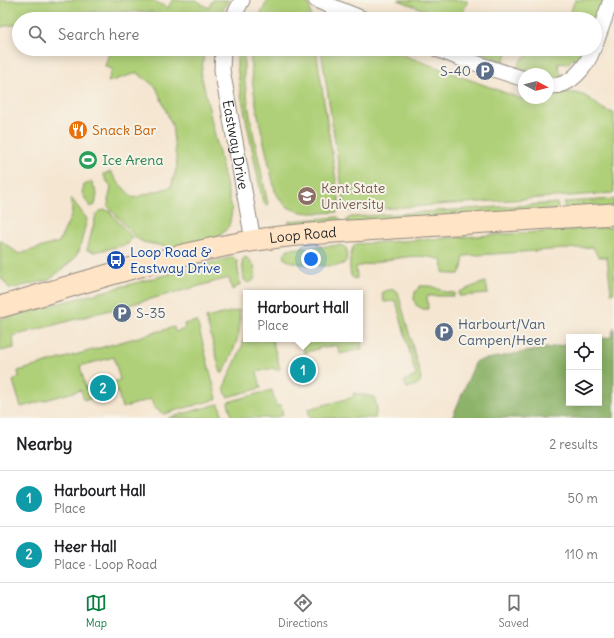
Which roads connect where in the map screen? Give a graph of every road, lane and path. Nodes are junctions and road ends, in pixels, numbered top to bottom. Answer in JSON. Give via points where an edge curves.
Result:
{"nodes":[{"id":1,"x":242,"y":0,"type":"edge"},
{"id":2,"x":316,"y":0,"type":"edge"},
{"id":3,"x":611,"y":0,"type":"edge"},
{"id":4,"x":236,"y":12,"type":"edge"},
{"id":5,"x":346,"y":12,"type":"edge"},
{"id":6,"x":602,"y":25,"type":"edge"},
{"id":7,"x":223,"y":56,"type":"edge"},
{"id":8,"x":454,"y":56,"type":"edge"},
{"id":9,"x":591,"y":56,"type":"edge"},
{"id":10,"x":518,"y":77,"type":"edge"},
{"id":11,"x":554,"y":86,"type":"edge"},
{"id":12,"x":614,"y":214,"type":"edge"},
{"id":13,"x":253,"y":240,"type":"junction"},
{"id":14,"x":0,"y":307,"type":"edge"}],
"edges":[{"from":1,"to":4,"type":"street"},
{"from":2,"to":5,"type":"street"},
{"from":3,"to":6,"type":"street"},
{"from":7,"to":13,"type":"street","name":"Eastway Drive","via":[[222,70]]},
{"from":8,"to":10,"type":"street"},
{"from":9,"to":11,"type":"street","via":[[576,75],[563,84]]},
{"from":12,"to":13,"type":"street","name":"Loop Road"},
{"from":13,"to":14,"type":"street","name":"Loop Road","via":[[122,272]]}]}
